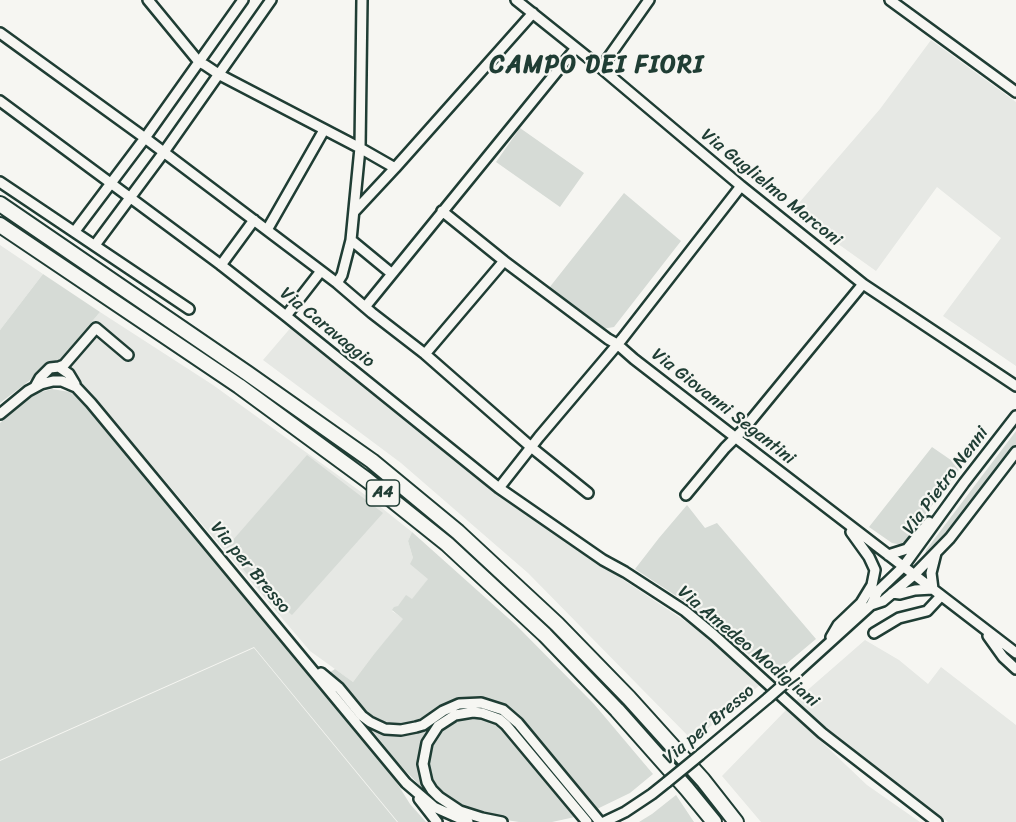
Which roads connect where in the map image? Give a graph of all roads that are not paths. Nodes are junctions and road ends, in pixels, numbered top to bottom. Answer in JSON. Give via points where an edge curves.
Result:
{"nodes":[{"id":1,"x":148,"y":0,"type":"edge"},
{"id":2,"x":243,"y":0,"type":"edge"},
{"id":3,"x":272,"y":0,"type":"edge"},
{"id":4,"x":362,"y":0,"type":"edge"},
{"id":5,"x":516,"y":0,"type":"edge"},
{"id":6,"x":649,"y":0,"type":"edge"},
{"id":7,"x":891,"y":0,"type":"edge"},
{"id":8,"x":533,"y":13,"type":"junction"},
{"id":9,"x":0,"y":33,"type":"edge"},
{"id":10,"x":576,"y":48,"type":"junction"},
{"id":11,"x":199,"y":62,"type":"junction"},
{"id":12,"x":601,"y":68,"type":"junction"},
{"id":13,"x":220,"y":75,"type":"junction"},
{"id":14,"x":1016,"y":92,"type":"edge"},
{"id":15,"x":0,"y":101,"type":"edge"},
{"id":16,"x":324,"y":130,"type":"junction"},
{"id":17,"x":145,"y":138,"type":"junction"},
{"id":18,"x":360,"y":148,"type":"junction"},
{"id":19,"x":164,"y":152,"type":"junction"},
{"id":20,"x":395,"y":168,"type":"junction"},
{"id":21,"x":0,"y":182,"type":"edge"},
{"id":22,"x":111,"y":184,"type":"junction"},
{"id":23,"x":741,"y":186,"type":"junction"},
{"id":24,"x":130,"y":198,"type":"junction"},
{"id":25,"x":0,"y":204,"type":"edge"},
{"id":26,"x":442,"y":211,"type":"junction"},
{"id":27,"x":353,"y":212,"type":"junction"},
{"id":28,"x":254,"y":220,"type":"junction"},
{"id":29,"x":0,"y":225,"type":"edge"},
{"id":30,"x":267,"y":230,"type":"junction"},
{"id":31,"x":75,"y":231,"type":"junction"},
{"id":32,"x":351,"y":240,"type":"junction"},
{"id":33,"x":95,"y":245,"type":"junction"},
{"id":34,"x":504,"y":261,"type":"junction"},
{"id":35,"x":221,"y":265,"type":"junction"},
{"id":36,"x":321,"y":271,"type":"junction"},
{"id":37,"x":391,"y":273,"type":"junction"},
{"id":38,"x":337,"y":283,"type":"junction"},
{"id":39,"x":863,"y":284,"type":"junction"},
{"id":40,"x":364,"y":307,"type":"junction"},
{"id":41,"x":189,"y":309,"type":"dead end"},
{"id":42,"x":286,"y":316,"type":"junction"},
{"id":43,"x":617,"y":344,"type":"junction"},
{"id":44,"x":425,"y":354,"type":"junction"},
{"id":45,"x":128,"y":355,"type":"dead end"},
{"id":46,"x":59,"y":368,"type":"junction"},
{"id":47,"x":1016,"y":386,"type":"edge"},
{"id":48,"x":34,"y":387,"type":"junction"},
{"id":49,"x":78,"y":389,"type":"junction"},
{"id":50,"x":0,"y":414,"type":"edge"},
{"id":51,"x":1016,"y":416,"type":"edge"},
{"id":52,"x":735,"y":438,"type":"junction"},
{"id":53,"x":531,"y":447,"type":"junction"},
{"id":54,"x":1016,"y":452,"type":"edge"},
{"id":55,"x":499,"y":488,"type":"junction"},
{"id":56,"x":588,"y":493,"type":"dead end"},
{"id":57,"x":686,"y":495,"type":"dead end"},
{"id":58,"x":946,"y":508,"type":"junction"},
{"id":59,"x":842,"y":520,"type":"junction"},
{"id":60,"x":936,"y":552,"type":"junction"},
{"id":61,"x":888,"y":555,"type":"junction"},
{"id":62,"x":903,"y":567,"type":"junction"},
{"id":63,"x":914,"y":575,"type":"junction"},
{"id":64,"x":933,"y":589,"type":"junction"},
{"id":65,"x":892,"y":593,"type":"junction"},
{"id":66,"x":941,"y":596,"type":"junction"},
{"id":67,"x":871,"y":605,"type":"junction"},
{"id":68,"x":983,"y":629,"type":"junction"},
{"id":69,"x":874,"y":633,"type":"dead end"},
{"id":70,"x":827,"y":644,"type":"junction"},
{"id":71,"x":1016,"y":653,"type":"edge"},
{"id":72,"x":301,"y":656,"type":"junction"},
{"id":73,"x":1016,"y":669,"type":"edge"},
{"id":74,"x":406,"y":783,"type":"junction"},
{"id":75,"x":437,"y":822,"type":"edge"},
{"id":76,"x":468,"y":822,"type":"edge"},
{"id":77,"x":502,"y":822,"type":"edge"},
{"id":78,"x":587,"y":822,"type":"edge"},
{"id":79,"x":604,"y":822,"type":"edge"},
{"id":80,"x":714,"y":822,"type":"edge"},
{"id":81,"x":736,"y":822,"type":"edge"},
{"id":82,"x":937,"y":822,"type":"edge"}],
"edges":[{"from":1,"to":11,"type":"street"},
{"from":2,"to":11,"type":"street"},
{"from":3,"to":13,"type":"street"},
{"from":4,"to":18,"type":"street"},
{"from":5,"to":8,"type":"street","name":"Via Guglielmo Marconi"},
{"from":6,"to":12,"type":"street"},
{"from":7,"to":14,"type":"street"},
{"from":8,"to":10,"type":"street","name":"Via Guglielmo Marconi"},
{"from":8,"to":20,"type":"street"},
{"from":9,"to":17,"type":"street"},
{"from":10,"to":12,"type":"street","name":"Via Guglielmo Marconi"},
{"from":10,"to":26,"type":"street"},
{"from":11,"to":13,"type":"street"},
{"from":11,"to":17,"type":"street"},
{"from":12,"to":23,"type":"street","name":"Via Guglielmo Marconi"},
{"from":13,"to":16,"type":"street"},
{"from":13,"to":19,"type":"street"},
{"from":15,"to":22,"type":"street","name":"Via Caravaggio"},
{"from":16,"to":18,"type":"street"},
{"from":16,"to":30,"type":"street"},
{"from":17,"to":19,"type":"street"},
{"from":17,"to":22,"type":"street"},
{"from":18,"to":20,"type":"street"},
{"from":18,"to":27,"type":"street"},
{"from":19,"to":24,"type":"street"},
{"from":19,"to":28,"type":"street"},
{"from":20,"to":27,"type":"street"},
{"from":21,"to":31,"type":"street"},
{"from":22,"to":24,"type":"street","name":"Via Caravaggio"},
{"from":22,"to":31,"type":"street"},
{"from":23,"to":39,"type":"street","name":"Via Guglielmo Marconi"},
{"from":23,"to":43,"type":"street"},
{"from":24,"to":33,"type":"street"},
{"from":24,"to":35,"type":"street","name":"Via Caravaggio"},
{"from":25,"to":81,"type":"highway","number":"A4","via":[[372,461],[449,525],[557,624],[629,698]]},
{"from":26,"to":34,"type":"street","name":"Via Giovanni Segantini"},
{"from":26,"to":37,"type":"street"},
{"from":27,"to":32,"type":"street"},
{"from":28,"to":30,"type":"street"},
{"from":28,"to":35,"type":"street"},
{"from":29,"to":80,"type":"highway","number":"A4","via":[[239,386],[447,544],[545,635],[617,710]]},
{"from":30,"to":36,"type":"street"},
{"from":31,"to":33,"type":"street"},
{"from":32,"to":37,"type":"street"},
{"from":32,"to":38,"type":"street"},
{"from":33,"to":41,"type":"street"},
{"from":34,"to":43,"type":"street","name":"Via Giovanni Segantini"},
{"from":34,"to":44,"type":"street"},
{"from":35,"to":42,"type":"street","name":"Via Caravaggio"},
{"from":36,"to":38,"type":"street"},
{"from":36,"to":42,"type":"street"},
{"from":37,"to":40,"type":"street"},
{"from":38,"to":40,"type":"street"},
{"from":39,"to":47,"type":"street","name":"Via Guglielmo Marconi"},
{"from":39,"to":52,"type":"street"},
{"from":40,"to":44,"type":"street"},
{"from":42,"to":55,"type":"street","name":"Via Caravaggio"},
{"from":43,"to":52,"type":"street","name":"Via Giovanni Segantini"},
{"from":43,"to":53,"type":"street"},
{"from":44,"to":53,"type":"street"},
{"from":45,"to":46,"type":"street","via":[[96,328]]},
{"from":46,"to":48,"type":"street","via":[[50,368]]},
{"from":46,"to":49,"type":"street","name":"Via per Bresso","via":[[69,374]]},
{"from":48,"to":49,"type":"street","via":[[60,381]]},
{"from":48,"to":50,"type":"street"},
{"from":49,"to":72,"type":"street","name":"Via per Bresso"},
{"from":51,"to":58,"type":"street","name":"Via Pietro Nenni"},
{"from":52,"to":57,"type":"street"},
{"from":52,"to":59,"type":"street","name":"Via Giovanni Segantini"},
{"from":53,"to":55,"type":"street"},
{"from":53,"to":56,"type":"street"},
{"from":54,"to":60,"type":"street","name":"Via Pietro Nenni"},
{"from":55,"to":82,"type":"street","name":"Via Amedeo Modigliani","via":[[685,611],[822,733]]},
{"from":58,"to":61,"type":"street","via":[[937,512],[907,549]]},
{"from":58,"to":62,"type":"street","name":"Via Pietro Nenni"},
{"from":59,"to":61,"type":"street","name":"Via Giovanni Segantini"},
{"from":59,"to":70,"type":"street","name":"Via per Bresso","via":[[874,570],[872,585],[861,603],[838,625]]},
{"from":60,"to":63,"type":"street","name":"Via Pietro Nenni"},
{"from":60,"to":64,"type":"street","via":[[931,573]]},
{"from":61,"to":62,"type":"street","name":"Via Giovanni Segantini"},
{"from":62,"to":63,"type":"street","name":"Via Giovanni Segantini"},
{"from":62,"to":67,"type":"street","name":"Via per Bresso","via":[[878,591]]},
{"from":63,"to":64,"type":"street","name":"Via Giovanni Segantini"},
{"from":63,"to":65,"type":"street","name":"Via per Bresso"},
{"from":64,"to":65,"type":"street","name":"Via per Bresso"},
{"from":64,"to":66,"type":"street","name":"Via Giovanni Segantini"},
{"from":65,"to":67,"type":"street","name":"Via per Bresso"},
{"from":66,"to":68,"type":"street","name":"Via Giovanni Segantini"},
{"from":66,"to":69,"type":"street","via":[[927,611],[899,618]]},
{"from":67,"to":70,"type":"street","name":"Via per Bresso"},
{"from":68,"to":71,"type":"street","name":"Via Giovanni Segantini"},
{"from":68,"to":73,"type":"street","name":"Via Giovanni Segantini"},
{"from":70,"to":79,"type":"street","name":"Via per Bresso","bridge":true,"via":[[646,799]]},
{"from":72,"to":74,"type":"street","name":"Via per Bresso"},
{"from":72,"to":79,"type":"street","via":[[339,688],[362,716],[385,729],[416,727],[459,704],[481,703],[503,710]]},
{"from":74,"to":75,"type":"street"},
{"from":74,"to":76,"type":"street","name":"Via per Bresso","via":[[434,807]]},
{"from":77,"to":78,"type":"street","via":[[460,811],[439,797],[427,782],[423,764],[427,743],[438,726],[455,715],[482,713],[506,725]]}]}
